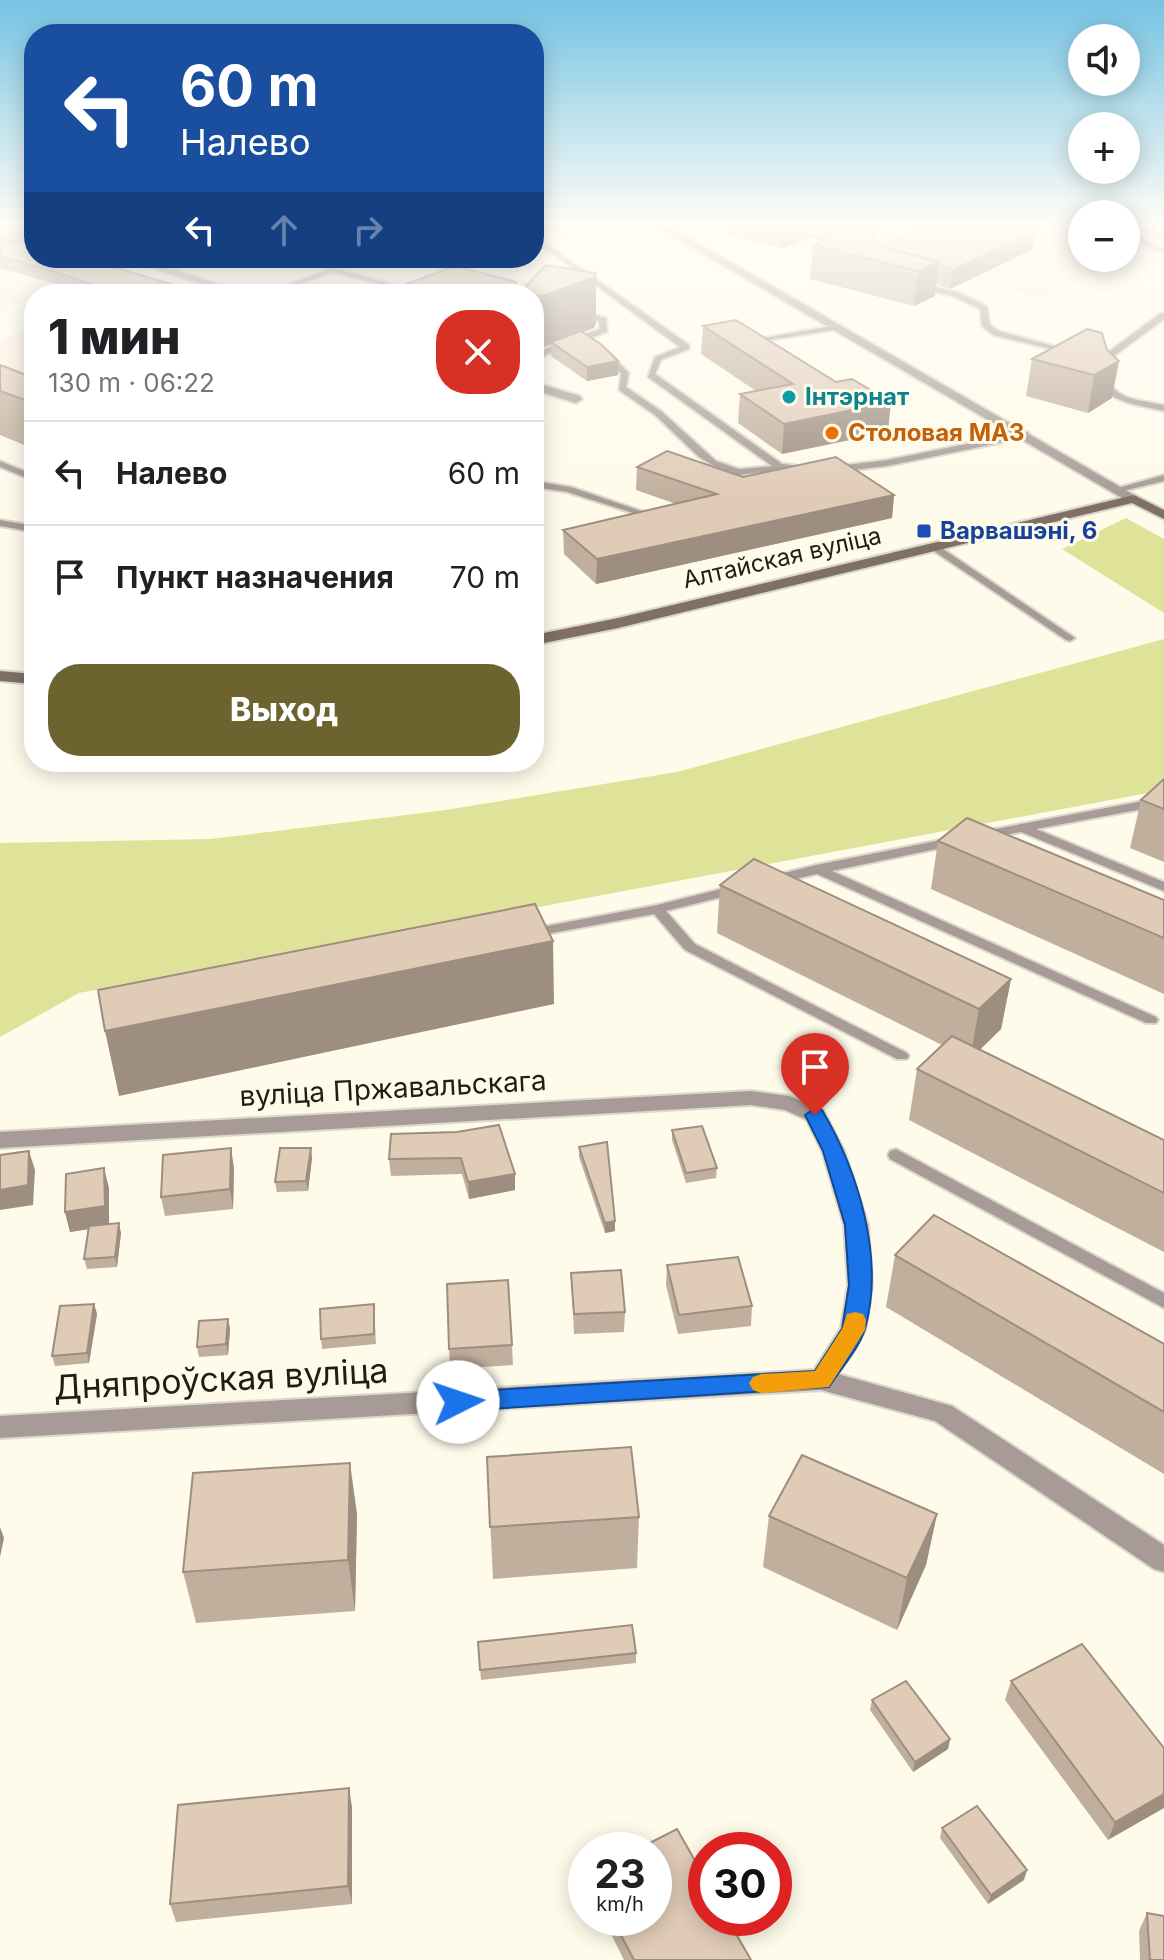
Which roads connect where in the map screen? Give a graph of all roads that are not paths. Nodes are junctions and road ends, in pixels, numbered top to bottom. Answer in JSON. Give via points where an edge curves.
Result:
{"nodes":[{"id":1,"x":586,"y":314,"type":"edge"},
{"id":2,"x":641,"y":314,"type":"edge"},
{"id":3,"x":815,"y":314,"type":"edge"},
{"id":4,"x":985,"y":314,"type":"edge"},
{"id":5,"x":1164,"y":315,"type":"edge"},
{"id":6,"x":837,"y":327,"type":"junction"},
{"id":7,"x":738,"y":343,"type":"edge"},
{"id":8,"x":686,"y":347,"type":"junction"},
{"id":9,"x":699,"y":347,"type":"dead end"},
{"id":10,"x":544,"y":351,"type":"edge"},
{"id":11,"x":608,"y":357,"type":"edge"},
{"id":12,"x":1102,"y":361,"type":"junction"},
{"id":13,"x":544,"y":389,"type":"edge"},
{"id":14,"x":576,"y":399,"type":"dead end"},
{"id":15,"x":1164,"y":408,"type":"edge"},
{"id":16,"x":1026,"y":435,"type":"junction"},
{"id":17,"x":0,"y":464,"type":"edge"},
{"id":18,"x":780,"y":467,"type":"junction"},
{"id":19,"x":24,"y":474,"type":"edge"},
{"id":20,"x":1164,"y":478,"type":"edge"},
{"id":21,"x":544,"y":485,"type":"edge"},
{"id":22,"x":1119,"y":489,"type":"junction"},
{"id":23,"x":1134,"y":499,"type":"junction"},
{"id":24,"x":639,"y":512,"type":"edge"},
{"id":25,"x":1164,"y":515,"type":"edge"},
{"id":26,"x":0,"y":523,"type":"edge"},
{"id":27,"x":24,"y":527,"type":"edge"},
{"id":28,"x":934,"y":547,"type":"junction"},
{"id":29,"x":544,"y":638,"type":"edge"},
{"id":30,"x":1070,"y":638,"type":"dead end"},
{"id":31,"x":0,"y":676,"type":"edge"},
{"id":32,"x":24,"y":678,"type":"edge"},
{"id":33,"x":1164,"y":801,"type":"edge"},
{"id":34,"x":1022,"y":828,"type":"junction"},
{"id":35,"x":815,"y":869,"type":"junction"},
{"id":36,"x":1164,"y":887,"type":"edge"},
{"id":37,"x":657,"y":909,"type":"junction"},
{"id":38,"x":519,"y":935,"type":"edge"},
{"id":39,"x":1151,"y":1020,"type":"dead end"},
{"id":40,"x":902,"y":1056,"type":"dead end"},
{"id":41,"x":0,"y":1140,"type":"edge"},
{"id":42,"x":896,"y":1155,"type":"dead end"},
{"id":43,"x":1164,"y":1301,"type":"edge"},
{"id":44,"x":821,"y":1380,"type":"junction"},
{"id":45,"x":0,"y":1427,"type":"edge"},
{"id":46,"x":1164,"y":1560,"type":"edge"}],
"edges":[{"from":1,"to":10,"type":"lane","via":[[603,320],[604,330],[588,340]]},
{"from":2,"to":8,"type":"lane"},
{"from":3,"to":6,"type":"street"},
{"from":4,"to":12,"type":"lane","via":[[986,326],[996,333]]},
{"from":5,"to":12,"type":"lane"},
{"from":6,"to":7,"type":"lane"},
{"from":6,"to":16,"type":"street"},
{"from":8,"to":9,"type":"lane"},
{"from":8,"to":18,"type":"lane","via":[[658,359],[651,375]]},
{"from":11,"to":18,"type":"lane","via":[[625,373],[622,388],[662,415],[711,464],[743,473]]},
{"from":12,"to":15,"type":"lane","via":[[1105,388]]},
{"from":13,"to":14,"type":"street"},
{"from":16,"to":18,"type":"lane","via":[[852,468]]},
{"from":16,"to":22,"type":"street"},
{"from":17,"to":19,"type":"lane"},
{"from":20,"to":22,"type":"lane"},
{"from":21,"to":24,"type":"lane"},
{"from":22,"to":23,"type":"street"},
{"from":23,"to":25,"type":"main road"},
{"from":23,"to":28,"type":"main road","name":"Алтайская вуліца"},
{"from":26,"to":27,"type":"lane"},
{"from":28,"to":29,"type":"main road","name":"Алтайская вуліца"},
{"from":28,"to":30,"type":"lane"},
{"from":31,"to":32,"type":"main road"},
{"from":33,"to":34,"type":"lane"},
{"from":34,"to":35,"type":"lane"},
{"from":34,"to":36,"type":"lane"},
{"from":35,"to":37,"type":"lane"},
{"from":35,"to":39,"type":"lane"},
{"from":37,"to":38,"type":"lane"},
{"from":37,"to":40,"type":"lane","via":[[690,947]]},
{"from":41,"to":44,"type":"street","name":"вуліца Пржавальскага","via":[[751,1098],[789,1103],[815,1115],[833,1151],[856,1225],[860,1285],[853,1330]]},
{"from":42,"to":43,"type":"lane"},
{"from":44,"to":45,"type":"street","name":"Дняпроўская вуліца"},
{"from":44,"to":46,"type":"street","name":"Дняпроўская вуліца","via":[[943,1413]]}]}
